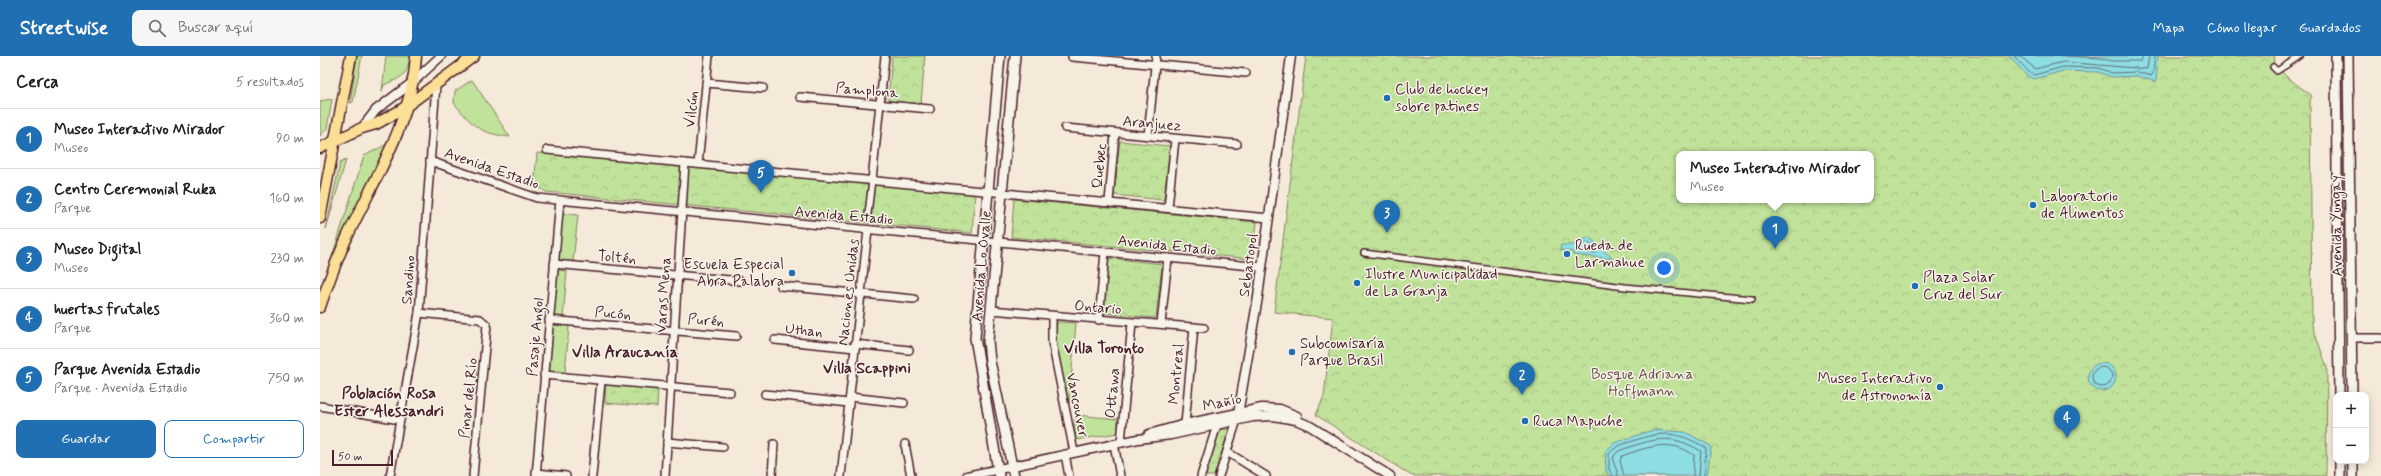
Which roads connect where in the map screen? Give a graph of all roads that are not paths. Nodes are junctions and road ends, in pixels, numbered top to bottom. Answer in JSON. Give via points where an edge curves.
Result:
{"nodes":[{"id":1,"x":351,"y":56,"type":"edge"},
{"id":2,"x":416,"y":56,"type":"edge"},
{"id":3,"x":441,"y":56,"type":"edge"},
{"id":4,"x":474,"y":56,"type":"edge"},
{"id":5,"x":709,"y":56,"type":"edge"},
{"id":6,"x":885,"y":56,"type":"edge"},
{"id":7,"x":1000,"y":56,"type":"edge"},
{"id":8,"x":1015,"y":56,"type":"edge"},
{"id":9,"x":1156,"y":56,"type":"edge"},
{"id":10,"x":1292,"y":56,"type":"edge"},
{"id":11,"x":2300,"y":56,"type":"edge"},
{"id":12,"x":2336,"y":56,"type":"edge"},
{"id":13,"x":2348,"y":56,"type":"edge"},
{"id":14,"x":1072,"y":57,"type":"dead end"},
{"id":15,"x":1155,"y":65,"type":"junction"},
{"id":16,"x":2273,"y":67,"type":"dead end"},
{"id":17,"x":1246,"y":73,"type":"dead end"},
{"id":18,"x":413,"y":82,"type":"junction"},
{"id":19,"x":706,"y":82,"type":"junction"},
{"id":20,"x":436,"y":85,"type":"junction"},
{"id":21,"x":763,"y":88,"type":"dead end"},
{"id":22,"x":800,"y":97,"type":"dead end"},
{"id":23,"x":880,"y":105,"type":"junction"},
{"id":24,"x":406,"y":106,"type":"junction"},
{"id":25,"x":930,"y":110,"type":"dead end"},
{"id":26,"x":362,"y":128,"type":"junction"},
{"id":27,"x":1064,"y":128,"type":"dead end"},
{"id":28,"x":1115,"y":133,"type":"junction"},
{"id":29,"x":1148,"y":136,"type":"junction"},
{"id":30,"x":1175,"y":139,"type":"junction"},
{"id":31,"x":336,"y":141,"type":"junction"},
{"id":32,"x":1237,"y":144,"type":"dead end"},
{"id":33,"x":320,"y":148,"type":"edge"},
{"id":34,"x":547,"y":150,"type":"dead end"},
{"id":35,"x":430,"y":161,"type":"junction"},
{"id":36,"x":685,"y":163,"type":"junction"},
{"id":37,"x":698,"y":164,"type":"junction"},
{"id":38,"x":872,"y":180,"type":"junction"},
{"id":39,"x":987,"y":191,"type":"junction"},
{"id":40,"x":1002,"y":192,"type":"junction"},
{"id":41,"x":560,"y":200,"type":"junction"},
{"id":42,"x":1108,"y":202,"type":"junction"},
{"id":43,"x":1168,"y":208,"type":"junction"},
{"id":44,"x":682,"y":212,"type":"junction"},
{"id":45,"x":868,"y":214,"type":"dead end"},
{"id":46,"x":320,"y":218,"type":"edge"},
{"id":47,"x":1269,"y":218,"type":"junction"},
{"id":48,"x":868,"y":230,"type":"junction"},
{"id":49,"x":983,"y":240,"type":"junction"},
{"id":50,"x":997,"y":242,"type":"junction"},
{"id":51,"x":1105,"y":252,"type":"junction"},
{"id":52,"x":1364,"y":253,"type":"dead end"},
{"id":53,"x":1168,"y":258,"type":"junction"},
{"id":54,"x":554,"y":264,"type":"junction"},
{"id":55,"x":1262,"y":267,"type":"junction"},
{"id":56,"x":678,"y":275,"type":"junction"},
{"id":57,"x":741,"y":281,"type":"dead end"},
{"id":58,"x":781,"y":286,"type":"dead end"},
{"id":59,"x":861,"y":294,"type":"junction"},
{"id":60,"x":914,"y":299,"type":"dead end"},
{"id":61,"x":1752,"y":299,"type":"dead end"},
{"id":62,"x":320,"y":307,"type":"edge"},
{"id":63,"x":991,"y":310,"type":"junction"},
{"id":64,"x":419,"y":313,"type":"junction"},
{"id":65,"x":1052,"y":316,"type":"junction"},
{"id":66,"x":549,"y":320,"type":"junction"},
{"id":67,"x":1099,"y":320,"type":"junction"},
{"id":68,"x":1132,"y":323,"type":"junction"},
{"id":69,"x":1161,"y":324,"type":"junction"},
{"id":70,"x":1194,"y":327,"type":"junction"},
{"id":71,"x":1204,"y":328,"type":"dead end"},
{"id":72,"x":674,"y":331,"type":"junction"},
{"id":73,"x":736,"y":336,"type":"dead end"},
{"id":74,"x":2351,"y":338,"type":"junction"},
{"id":75,"x":2381,"y":338,"type":"edge"},
{"id":76,"x":775,"y":340,"type":"dead end"},
{"id":77,"x":855,"y":346,"type":"junction"},
{"id":78,"x":909,"y":350,"type":"dead end"},
{"id":79,"x":544,"y":375,"type":"junction"},
{"id":80,"x":600,"y":381,"type":"junction"},
{"id":81,"x":671,"y":386,"type":"junction"},
{"id":82,"x":730,"y":392,"type":"dead end"},
{"id":83,"x":2339,"y":392,"type":"edge"},
{"id":84,"x":2352,"y":392,"type":"edge"},
{"id":85,"x":765,"y":394,"type":"dead end"},
{"id":86,"x":849,"y":400,"type":"junction"},
{"id":87,"x":904,"y":403,"type":"dead end"},
{"id":88,"x":320,"y":406,"type":"edge"},
{"id":89,"x":1238,"y":417,"type":"junction"},
{"id":90,"x":400,"y":420,"type":"junction"},
{"id":91,"x":1185,"y":424,"type":"junction"},
{"id":92,"x":1217,"y":425,"type":"junction"},
{"id":93,"x":1138,"y":439,"type":"junction"},
{"id":94,"x":667,"y":442,"type":"junction"},
{"id":95,"x":1118,"y":443,"type":"junction"},
{"id":96,"x":774,"y":444,"type":"dead end"},
{"id":97,"x":905,"y":444,"type":"dead end"},
{"id":98,"x":724,"y":447,"type":"dead end"},
{"id":99,"x":1074,"y":452,"type":"junction"},
{"id":100,"x":1227,"y":452,"type":"junction"},
{"id":101,"x":1065,"y":454,"type":"junction"},
{"id":102,"x":2340,"y":464,"type":"edge"},
{"id":103,"x":2352,"y":464,"type":"edge"},
{"id":104,"x":1012,"y":466,"type":"junction"},
{"id":105,"x":998,"y":473,"type":"edge"},
{"id":106,"x":536,"y":475,"type":"edge"},
{"id":107,"x":390,"y":476,"type":"edge"},
{"id":108,"x":473,"y":476,"type":"edge"},
{"id":109,"x":566,"y":476,"type":"edge"},
{"id":110,"x":592,"y":476,"type":"edge"},
{"id":111,"x":665,"y":476,"type":"edge"},
{"id":112,"x":772,"y":476,"type":"edge"},
{"id":113,"x":841,"y":476,"type":"edge"},
{"id":114,"x":911,"y":476,"type":"edge"},
{"id":115,"x":967,"y":476,"type":"edge"},
{"id":116,"x":1014,"y":476,"type":"edge"},
{"id":117,"x":1069,"y":476,"type":"edge"},
{"id":118,"x":1120,"y":476,"type":"edge"},
{"id":119,"x":1201,"y":476,"type":"edge"},
{"id":120,"x":1220,"y":476,"type":"edge"},
{"id":121,"x":1266,"y":476,"type":"edge"},
{"id":122,"x":1390,"y":476,"type":"edge"},
{"id":123,"x":2340,"y":476,"type":"edge"},
{"id":124,"x":2353,"y":476,"type":"edge"}],
"edges":[{"from":1,"to":31,"type":"main road"},
{"from":2,"to":18,"type":"main road"},
{"from":3,"to":18,"type":"street"},
{"from":4,"to":20,"type":"main road"},
{"from":5,"to":19,"type":"street","name":"Vilcún"},
{"from":6,"to":23,"type":"street"},
{"from":7,"to":39,"type":"main road","name":"Avenida Lo Ovalle"},
{"from":8,"to":40,"type":"main road","name":"Avenida Lo Ovalle"},
{"from":9,"to":15,"type":"street"},
{"from":10,"to":47,"type":"street","name":"Sebastopol"},
{"from":11,"to":16,"type":"street","via":[[2277,71]]},
{"from":12,"to":83,"type":"main road","name":"Avenida Yungay"},
{"from":13,"to":74,"type":"main road","name":"Avenida Yungay"},
{"from":14,"to":15,"type":"street"},
{"from":15,"to":17,"type":"street"},
{"from":15,"to":29,"type":"street"},
{"from":18,"to":24,"type":"main road"},
{"from":18,"to":26,"type":"street","via":[[376,110]]},
{"from":19,"to":21,"type":"street"},
{"from":19,"to":37,"type":"street","name":"Vilcún"},
{"from":20,"to":24,"type":"main road"},
{"from":20,"to":35,"type":"street","name":"Sandino"},
{"from":22,"to":23,"type":"street","name":"Pamplona"},
{"from":23,"to":25,"type":"street","name":"Pamplona"},
{"from":23,"to":38,"type":"street"},
{"from":24,"to":26,"type":"main road","via":[[383,120]]},
{"from":24,"to":62,"type":"main road","via":[[393,143],[342,248]]},
{"from":26,"to":31,"type":"main road"},
{"from":27,"to":28,"type":"street","name":"Aranjuez"},
{"from":28,"to":29,"type":"street","name":"Aranjuez"},
{"from":28,"to":42,"type":"street","name":"Quebec"},
{"from":29,"to":30,"type":"street","name":"Aranjuez"},
{"from":30,"to":32,"type":"street","name":"Aranjuez"},
{"from":30,"to":43,"type":"street"},
{"from":31,"to":33,"type":"main road"},
{"from":31,"to":46,"type":"main road"},
{"from":34,"to":36,"type":"street"},
{"from":35,"to":41,"type":"street","name":"Avenida Estadio","via":[[524,195]]},
{"from":35,"to":64,"type":"street","name":"Sandino"},
{"from":36,"to":37,"type":"street"},
{"from":36,"to":44,"type":"street","name":"Varas Mena"},
{"from":37,"to":38,"type":"street"},
{"from":38,"to":39,"type":"street"},
{"from":38,"to":45,"type":"street"},
{"from":39,"to":40,"type":"street"},
{"from":39,"to":49,"type":"main road","name":"Avenida Lo Ovalle"},
{"from":40,"to":42,"type":"street"},
{"from":40,"to":50,"type":"main road","name":"Avenida Lo Ovalle"},
{"from":41,"to":44,"type":"street","name":"Avenida Estadio"},
{"from":41,"to":54,"type":"street","name":"Pasaje Angol"},
{"from":42,"to":43,"type":"street"},
{"from":43,"to":47,"type":"street"},
{"from":44,"to":48,"type":"street","name":"Avenida Estadio"},
{"from":44,"to":56,"type":"street","name":"Varas Mena"},
{"from":47,"to":55,"type":"street","name":"Sebastopol"},
{"from":48,"to":49,"type":"street","name":"Avenida Estadio"},
{"from":48,"to":59,"type":"street","name":"Naciones Unidas"},
{"from":49,"to":50,"type":"street","name":"Avenida Estadio"},
{"from":49,"to":105,"type":"main road","name":"Avenida Lo Ovalle","via":[[975,338]]},
{"from":50,"to":51,"type":"street","name":"Avenida Estadio"},
{"from":50,"to":63,"type":"main road","name":"Avenida Lo Ovalle"},
{"from":51,"to":53,"type":"street","name":"Avenida Estadio"},
{"from":51,"to":67,"type":"street"},
{"from":52,"to":61,"type":"street","via":[[1625,287]]},
{"from":53,"to":55,"type":"street","name":"Avenida Estadio"},
{"from":53,"to":69,"type":"street"},
{"from":54,"to":56,"type":"street","name":"Toltén"},
{"from":54,"to":66,"type":"street","name":"Pasaje Angol"},
{"from":55,"to":89,"type":"street","name":"Sebastopol"},
{"from":56,"to":57,"type":"street","name":"Toltén"},
{"from":56,"to":72,"type":"street","name":"Varas Mena"},
{"from":58,"to":59,"type":"street"},
{"from":59,"to":60,"type":"street"},
{"from":59,"to":77,"type":"street","name":"Naciones Unidas"},
{"from":63,"to":65,"type":"street","name":"Ontario"},
{"from":63,"to":104,"type":"main road","name":"Avenida Lo Ovalle","via":[[989,354]]},
{"from":64,"to":90,"type":"street","name":"Sandino"},
{"from":64,"to":108,"type":"street","name":"Pinar del Río","via":[[480,319],[486,323],[488,330]]},
{"from":65,"to":67,"type":"street","name":"Ontario"},
{"from":65,"to":99,"type":"street","name":"Vancouver","via":[[1052,342]]},
{"from":66,"to":72,"type":"street","name":"Pucón"},
{"from":66,"to":79,"type":"street","name":"Pasaje Angol"},
{"from":67,"to":68,"type":"street","name":"Ontario"},
{"from":68,"to":69,"type":"street","name":"Ontario"},
{"from":68,"to":95,"type":"street","name":"Ottawa"},
{"from":69,"to":70,"type":"street","name":"Ontario"},
{"from":70,"to":71,"type":"street","name":"Ontario"},
{"from":70,"to":91,"type":"street","name":"Montreal"},
{"from":72,"to":73,"type":"street","name":"Purén"},
{"from":72,"to":81,"type":"street","name":"Varas Mena"},
{"from":74,"to":75,"type":"street"},
{"from":74,"to":84,"type":"main road","name":"Avenida Yungay"},
{"from":76,"to":77,"type":"street","name":"Uthan"},
{"from":77,"to":78,"type":"street","name":"Uthan"},
{"from":77,"to":86,"type":"street","name":"Naciones Unidas"},
{"from":79,"to":80,"type":"street"},
{"from":79,"to":106,"type":"street","name":"Pasaje Angol"},
{"from":80,"to":81,"type":"street"},
{"from":80,"to":110,"type":"street"},
{"from":81,"to":82,"type":"street"},
{"from":81,"to":94,"type":"street","name":"Varas Mena"},
{"from":85,"to":86,"type":"street"},
{"from":86,"to":87,"type":"street"},
{"from":86,"to":113,"type":"street","name":"Naciones Unidas"},
{"from":88,"to":90,"type":"street"},
{"from":89,"to":91,"type":"street","name":"Mañío"},
{"from":89,"to":92,"type":"street","name":"Mañío"},
{"from":89,"to":100,"type":"street","name":"Sebastopol"},
{"from":89,"to":122,"type":"street","name":"Mañío","via":[[1262,408],[1280,409],[1294,414]]},
{"from":90,"to":107,"type":"street","name":"Sandino"},
{"from":91,"to":93,"type":"street","name":"Mañío"},
{"from":92,"to":93,"type":"street","name":"Mañío"},
{"from":92,"to":119,"type":"street"},
{"from":93,"to":95,"type":"street","name":"Mañío"},
{"from":94,"to":98,"type":"street"},
{"from":94,"to":111,"type":"street","name":"Varas Mena"},
{"from":95,"to":99,"type":"street","name":"Mañío"},
{"from":95,"to":118,"type":"street","name":"Ottawa"},
{"from":96,"to":112,"type":"street"},
{"from":97,"to":114,"type":"street"},
{"from":99,"to":101,"type":"street","name":"Mañío"},
{"from":100,"to":120,"type":"street","name":"Sebastopol"},
{"from":100,"to":121,"type":"street"},
{"from":101,"to":104,"type":"street","name":"Mañío"},
{"from":101,"to":117,"type":"street"},
{"from":102,"to":123,"type":"main road"},
{"from":103,"to":124,"type":"main road"},
{"from":104,"to":105,"type":"street","name":"Mañío"},
{"from":104,"to":116,"type":"main road","name":"Avenida Lo Ovalle"},
{"from":105,"to":115,"type":"street","name":"Mañío"},
{"from":106,"to":109,"type":"street"}]}
